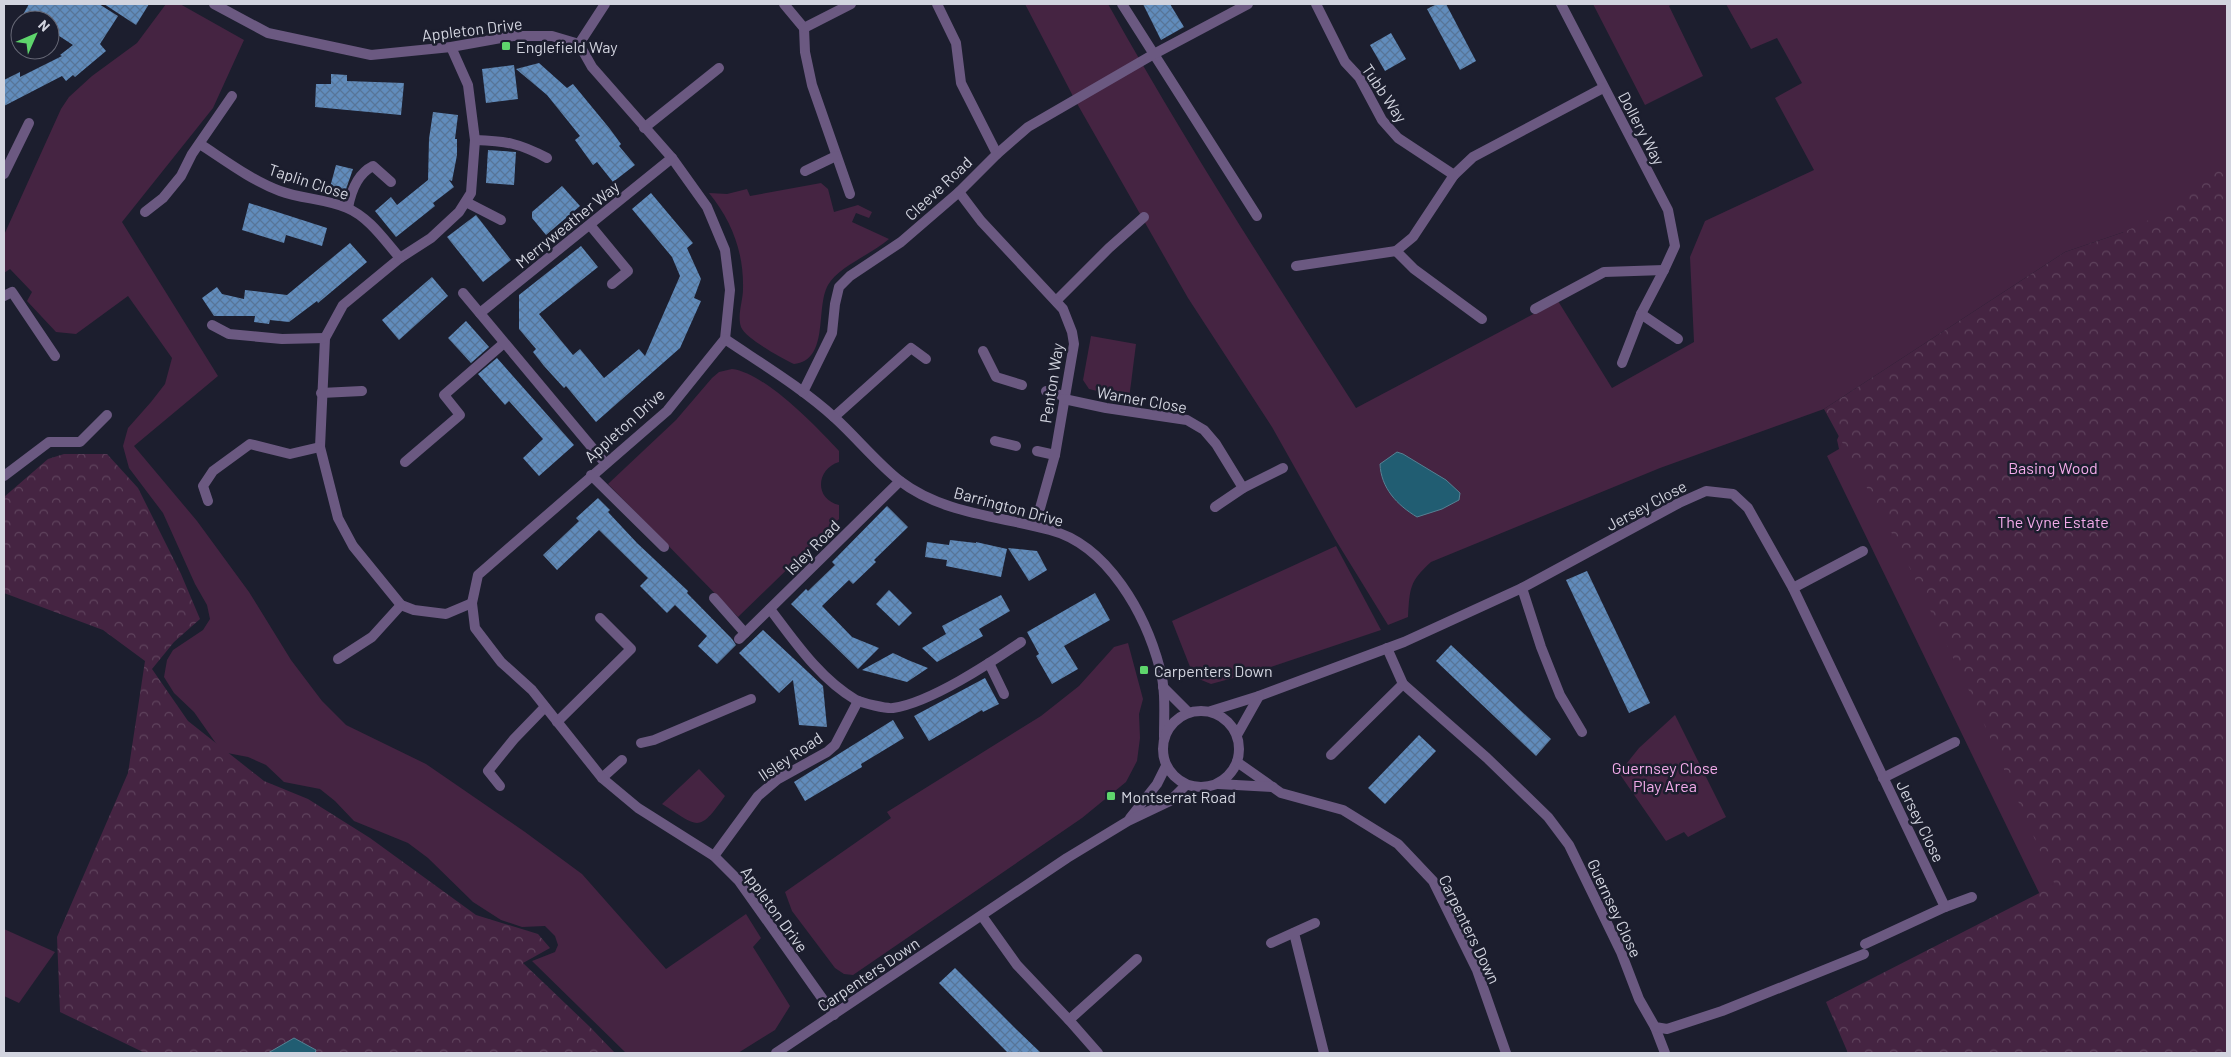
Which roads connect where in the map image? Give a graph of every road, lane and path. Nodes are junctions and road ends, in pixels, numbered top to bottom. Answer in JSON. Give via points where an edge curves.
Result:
{"nodes":[{"id":1,"x":214,"y":4,"type":"edge"},
{"id":2,"x":605,"y":4,"type":"edge"},
{"id":3,"x":784,"y":4,"type":"edge"},
{"id":4,"x":851,"y":4,"type":"edge"},
{"id":5,"x":937,"y":4,"type":"edge"},
{"id":6,"x":1122,"y":4,"type":"edge"},
{"id":7,"x":1248,"y":4,"type":"edge"},
{"id":8,"x":1316,"y":4,"type":"edge"},
{"id":9,"x":1560,"y":4,"type":"edge"},
{"id":10,"x":804,"y":28,"type":"junction"},
{"id":11,"x":579,"y":44,"type":"junction"},
{"id":12,"x":451,"y":47,"type":"junction"},
{"id":13,"x":1154,"y":54,"type":"junction"},
{"id":14,"x":719,"y":68,"type":"dead end"},
{"id":15,"x":1603,"y":88,"type":"junction"},
{"id":16,"x":232,"y":96,"type":"dead end"},
{"id":17,"x":29,"y":124,"type":"dead end"},
{"id":18,"x":644,"y":128,"type":"junction"},
{"id":19,"x":475,"y":140,"type":"junction"},
{"id":20,"x":200,"y":144,"type":"junction"},
{"id":21,"x":8,"y":153,"type":"edge"},
{"id":22,"x":997,"y":154,"type":"junction"},
{"id":23,"x":836,"y":156,"type":"junction"},
{"id":24,"x":547,"y":158,"type":"dead end"},
{"id":25,"x":672,"y":158,"type":"junction"},
{"id":26,"x":805,"y":171,"type":"dead end"},
{"id":27,"x":4,"y":174,"type":"edge"},
{"id":28,"x":1454,"y":175,"type":"junction"},
{"id":29,"x":391,"y":182,"type":"dead end"},
{"id":30,"x":959,"y":192,"type":"junction"},
{"id":31,"x":850,"y":194,"type":"dead end"},
{"id":32,"x":466,"y":202,"type":"junction"},
{"id":33,"x":348,"y":208,"type":"junction"},
{"id":34,"x":145,"y":212,"type":"dead end"},
{"id":35,"x":1257,"y":216,"type":"dead end"},
{"id":36,"x":1144,"y":218,"type":"dead end"},
{"id":37,"x":501,"y":220,"type":"dead end"},
{"id":38,"x":590,"y":224,"type":"junction"},
{"id":39,"x":1396,"y":251,"type":"junction"},
{"id":40,"x":400,"y":258,"type":"junction"},
{"id":41,"x":1296,"y":266,"type":"dead end"},
{"id":42,"x":1664,"y":270,"type":"junction"},
{"id":43,"x":612,"y":284,"type":"dead end"},
{"id":44,"x":463,"y":293,"type":"dead end"},
{"id":45,"x":4,"y":296,"type":"edge"},
{"id":46,"x":1056,"y":301,"type":"junction"},
{"id":47,"x":1535,"y":309,"type":"dead end"},
{"id":48,"x":480,"y":313,"type":"junction"},
{"id":49,"x":1640,"y":314,"type":"junction"},
{"id":50,"x":1482,"y":319,"type":"dead end"},
{"id":51,"x":212,"y":324,"type":"dead end"},
{"id":52,"x":325,"y":338,"type":"junction"},
{"id":53,"x":725,"y":339,"type":"junction"},
{"id":54,"x":1678,"y":339,"type":"dead end"},
{"id":55,"x":504,"y":343,"type":"junction"},
{"id":56,"x":983,"y":351,"type":"dead end"},
{"id":57,"x":55,"y":356,"type":"dead end"},
{"id":58,"x":926,"y":359,"type":"dead end"},
{"id":59,"x":1622,"y":363,"type":"dead end"},
{"id":60,"x":1022,"y":384,"type":"dead end"},
{"id":61,"x":362,"y":391,"type":"dead end"},
{"id":62,"x":1046,"y":391,"type":"dead end"},
{"id":63,"x":803,"y":392,"type":"junction"},
{"id":64,"x":321,"y":393,"type":"junction"},
{"id":65,"x":1064,"y":398,"type":"junction"},
{"id":66,"x":107,"y":415,"type":"dead end"},
{"id":67,"x":834,"y":417,"type":"junction"},
{"id":68,"x":995,"y":441,"type":"dead end"},
{"id":69,"x":1016,"y":446,"type":"dead end"},
{"id":70,"x":320,"y":447,"type":"junction"},
{"id":71,"x":1037,"y":451,"type":"dead end"},
{"id":72,"x":1055,"y":455,"type":"junction"},
{"id":73,"x":405,"y":462,"type":"dead end"},
{"id":74,"x":605,"y":463,"type":"junction"},
{"id":75,"x":1283,"y":468,"type":"dead end"},
{"id":76,"x":591,"y":475,"type":"junction"},
{"id":77,"x":4,"y":476,"type":"edge"},
{"id":78,"x":900,"y":481,"type":"junction"},
{"id":79,"x":1243,"y":488,"type":"junction"},
{"id":80,"x":208,"y":501,"type":"dead end"},
{"id":81,"x":1215,"y":506,"type":"dead end"},
{"id":82,"x":1035,"y":526,"type":"junction"},
{"id":83,"x":664,"y":547,"type":"dead end"},
{"id":84,"x":1863,"y":551,"type":"dead end"},
{"id":85,"x":1522,"y":588,"type":"junction"},
{"id":86,"x":1793,"y":588,"type":"junction"},
{"id":87,"x":714,"y":598,"type":"dead end"},
{"id":88,"x":472,"y":603,"type":"junction"},
{"id":89,"x":401,"y":605,"type":"junction"},
{"id":90,"x":770,"y":609,"type":"junction"},
{"id":91,"x":600,"y":618,"type":"dead end"},
{"id":92,"x":1021,"y":642,"type":"dead end"},
{"id":93,"x":1387,"y":648,"type":"junction"},
{"id":94,"x":338,"y":659,"type":"dead end"},
{"id":95,"x":990,"y":663,"type":"junction"},
{"id":96,"x":1403,"y":684,"type":"junction"},
{"id":97,"x":1163,"y":687,"type":"junction"},
{"id":98,"x":1004,"y":694,"type":"dead end"},
{"id":99,"x":1259,"y":696,"type":"junction"},
{"id":100,"x":751,"y":699,"type":"dead end"},
{"id":101,"x":858,"y":701,"type":"junction"},
{"id":102,"x":545,"y":707,"type":"junction"},
{"id":103,"x":1210,"y":711,"type":"junction"},
{"id":104,"x":1188,"y":712,"type":"junction"},
{"id":105,"x":556,"y":722,"type":"junction"},
{"id":106,"x":1582,"y":732,"type":"dead end"},
{"id":107,"x":1237,"y":735,"type":"junction"},
{"id":108,"x":1164,"y":737,"type":"junction"},
{"id":109,"x":1955,"y":742,"type":"dead end"},
{"id":110,"x":641,"y":743,"type":"dead end"},
{"id":111,"x":1332,"y":755,"type":"dead end"},
{"id":112,"x":622,"y":760,"type":"dead end"},
{"id":113,"x":1237,"y":762,"type":"junction"},
{"id":114,"x":1166,"y":766,"type":"junction"},
{"id":115,"x":602,"y":778,"type":"junction"},
{"id":116,"x":1883,"y":778,"type":"junction"},
{"id":117,"x":1218,"y":784,"type":"junction"},
{"id":118,"x":1186,"y":785,"type":"junction"},
{"id":119,"x":500,"y":786,"type":"dead end"},
{"id":120,"x":1274,"y":787,"type":"junction"},
{"id":121,"x":1128,"y":821,"type":"junction"},
{"id":122,"x":714,"y":856,"type":"junction"},
{"id":123,"x":1972,"y":897,"type":"dead end"},
{"id":124,"x":1945,"y":907,"type":"junction"},
{"id":125,"x":982,"y":916,"type":"junction"},
{"id":126,"x":1315,"y":923,"type":"dead end"},
{"id":127,"x":1294,"y":933,"type":"junction"},
{"id":128,"x":1271,"y":943,"type":"dead end"},
{"id":129,"x":1137,"y":959,"type":"dead end"},
{"id":130,"x":834,"y":1015,"type":"junction"},
{"id":131,"x":1069,"y":1020,"type":"junction"},
{"id":132,"x":1655,"y":1027,"type":"junction"},
{"id":133,"x":776,"y":1053,"type":"edge"},
{"id":134,"x":1098,"y":1053,"type":"edge"},
{"id":135,"x":1324,"y":1053,"type":"edge"},
{"id":136,"x":1506,"y":1053,"type":"edge"},
{"id":137,"x":1665,"y":1053,"type":"edge"}],
"edges":[{"from":1,"to":12,"type":"street","name":"Appleton Drive","via":[[268,33],[371,55]]},
{"from":2,"to":11,"type":"street"},
{"from":3,"to":10,"type":"street"},
{"from":4,"to":10,"type":"street"},
{"from":5,"to":22,"type":"street","via":[[956,43],[962,83]]},
{"from":6,"to":13,"type":"street"},
{"from":7,"to":13,"type":"street","name":"Cleeve Road"},
{"from":8,"to":28,"type":"street","name":"Tubb Way","via":[[1345,62],[1359,77],[1382,120],[1398,138]]},
{"from":9,"to":15,"type":"street","name":"Dollery Way"},
{"from":10,"to":23,"type":"street","via":[[812,84]]},
{"from":11,"to":12,"type":"street","name":"Appleton Drive","via":[[552,36],[513,36]]},
{"from":11,"to":18,"type":"street","via":[[592,67]]},
{"from":12,"to":19,"type":"street","via":[[468,85]]},
{"from":13,"to":22,"type":"street","name":"Cleeve Road","via":[[1028,127]]},
{"from":13,"to":35,"type":"street"},
{"from":14,"to":18,"type":"street"},
{"from":15,"to":28,"type":"street","via":[[1473,157]]},
{"from":15,"to":42,"type":"street","name":"Dollery Way","via":[[1668,210],[1675,246]]},
{"from":16,"to":20,"type":"street"},
{"from":17,"to":21,"type":"street"},
{"from":18,"to":25,"type":"street"},
{"from":19,"to":24,"type":"street","via":[[506,141]]},
{"from":19,"to":32,"type":"street","via":[[474,173]]},
{"from":20,"to":33,"type":"street","name":"Taplin Close","via":[[252,178],[279,191]]},
{"from":20,"to":34,"type":"street","via":[[181,176],[163,198]]},
{"from":21,"to":27,"type":"street"},
{"from":22,"to":30,"type":"street","name":"Cleeve Road"},
{"from":23,"to":26,"type":"street"},
{"from":23,"to":31,"type":"street"},
{"from":25,"to":38,"type":"street","name":"Merryweather Way"},
{"from":25,"to":53,"type":"street","via":[[707,207],[725,250],[730,290]]},
{"from":28,"to":39,"type":"street","via":[[1413,237]]},
{"from":29,"to":33,"type":"street","via":[[373,166],[364,171],[351,194]]},
{"from":30,"to":46,"type":"street","name":"Penton Way"},
{"from":30,"to":63,"type":"street","name":"Cleeve Road","via":[[901,242],[839,287],[832,333]]},
{"from":32,"to":37,"type":"street"},
{"from":32,"to":40,"type":"street","via":[[431,238]]},
{"from":33,"to":40,"type":"street","name":"Taplin Close","via":[[377,231]]},
{"from":36,"to":46,"type":"street"},
{"from":38,"to":43,"type":"street","via":[[628,271]]},
{"from":38,"to":48,"type":"street","name":"Merryweather Way"},
{"from":39,"to":41,"type":"street"},
{"from":39,"to":50,"type":"street","via":[[1414,270]]},
{"from":40,"to":52,"type":"street","via":[[343,305]]},
{"from":42,"to":47,"type":"street","via":[[1604,272]]},
{"from":42,"to":49,"type":"street","name":"Dollery Way"},
{"from":44,"to":48,"type":"street"},
{"from":45,"to":57,"type":"street","via":[[12,292]]},
{"from":46,"to":65,"type":"street","name":"Penton Way","via":[[1069,321],[1073,338]]},
{"from":48,"to":55,"type":"street"},
{"from":49,"to":54,"type":"street"},
{"from":49,"to":59,"type":"street","name":"Dollery Way"},
{"from":51,"to":52,"type":"street","via":[[229,334],[282,339]]},
{"from":52,"to":64,"type":"street"},
{"from":53,"to":63,"type":"street","name":"Barrington Drive"},
{"from":53,"to":74,"type":"street","name":"Appleton Drive","via":[[667,410]]},
{"from":55,"to":73,"type":"street","via":[[444,395],[460,415]]},
{"from":55,"to":74,"type":"street"},
{"from":56,"to":60,"type":"street","via":[[996,377]]},
{"from":58,"to":67,"type":"street","via":[[911,348]]},
{"from":61,"to":64,"type":"street"},
{"from":62,"to":65,"type":"street","name":"Warner Close"},
{"from":63,"to":67,"type":"street","name":"Barrington Drive"},
{"from":64,"to":70,"type":"street"},
{"from":65,"to":72,"type":"street","name":"Penton Way"},
{"from":65,"to":79,"type":"street","name":"Warner Close","via":[[1187,420],[1204,430],[1216,444]]},
{"from":66,"to":77,"type":"street","via":[[80,442],[49,442]]},
{"from":67,"to":78,"type":"street","name":"Barrington Drive"},
{"from":68,"to":69,"type":"street"},
{"from":70,"to":80,"type":"street","via":[[290,454],[250,444],[213,471],[203,486]]},
{"from":70,"to":89,"type":"street","via":[[338,518],[353,546]]},
{"from":71,"to":72,"type":"street"},
{"from":72,"to":82,"type":"street","name":"Penton Way"},
{"from":74,"to":76,"type":"street","name":"Appleton Drive"},
{"from":75,"to":79,"type":"street"},
{"from":76,"to":83,"type":"street"},
{"from":76,"to":88,"type":"street","name":"Appleton Drive","via":[[478,575]]},
{"from":78,"to":82,"type":"street","name":"Barrington Drive","via":[[940,502],[994,519]]},
{"from":78,"to":90,"type":"street","name":"Isley Road"},
{"from":79,"to":81,"type":"street"},
{"from":82,"to":97,"type":"street","name":"Barrington Drive","via":[[1073,539],[1113,573],[1145,628],[1161,670]]},
{"from":84,"to":86,"type":"street"},
{"from":85,"to":86,"type":"street","name":"Jersey Close","via":[[1706,491],[1732,494],[1748,508]]},
{"from":85,"to":93,"type":"street","name":"Jersey Close"},
{"from":85,"to":106,"type":"street","via":[[1560,695]]},
{"from":86,"to":116,"type":"street","name":"Jersey Close"},
{"from":87,"to":90,"type":"street","name":"Isley Road","via":[[742,636]]},
{"from":88,"to":89,"type":"street","via":[[446,614]]},
{"from":88,"to":102,"type":"street","name":"Appleton Drive","via":[[476,628],[501,662],[532,690]]},
{"from":89,"to":94,"type":"street","via":[[372,637]]},
{"from":90,"to":101,"type":"street","via":[[807,657]]},
{"from":91,"to":105,"type":"street","via":[[631,649]]},
{"from":92,"to":95,"type":"street"},
{"from":93,"to":96,"type":"street","name":"Guernsey Close"},
{"from":93,"to":99,"type":"street","name":"Jersey Close"},
{"from":95,"to":98,"type":"street"},
{"from":95,"to":101,"type":"street","via":[[923,698],[892,708]]},
{"from":96,"to":111,"type":"street"},
{"from":96,"to":132,"type":"street","name":"Guernsey Close","via":[[1548,817],[1569,845],[1621,952],[1639,999]]},
{"from":97,"to":104,"type":"street"},
{"from":97,"to":108,"type":"street","name":"Barrington Drive"},
{"from":99,"to":103,"type":"street","name":"Jersey Close"},
{"from":99,"to":107,"type":"street"},
{"from":100,"to":110,"type":"street"},
{"from":101,"to":122,"type":"street","name":"Ilsley Road","via":[[835,745],[778,779],[758,796]]},
{"from":102,"to":105,"type":"street","name":"Appleton Drive"},
{"from":102,"to":119,"type":"street","via":[[488,771]]},
{"from":103,"to":104,"type":"street"},
{"from":103,"to":107,"type":"street","via":[[1222,717]]},
{"from":104,"to":108,"type":"street","via":[[1170,725]]},
{"from":105,"to":115,"type":"street","name":"Appleton Drive"},
{"from":107,"to":113,"type":"street","via":[[1240,748]]},
{"from":108,"to":114,"type":"street","via":[[1162,753]]},
{"from":109,"to":116,"type":"street"},
{"from":112,"to":115,"type":"street"},
{"from":113,"to":117,"type":"street","via":[[1230,774]]},
{"from":113,"to":120,"type":"street"},
{"from":114,"to":118,"type":"street","via":[[1175,778]]},
{"from":114,"to":121,"type":"street","via":[[1157,784]]},
{"from":115,"to":122,"type":"street","name":"Appleton Drive","via":[[638,808]]},
{"from":116,"to":124,"type":"street","name":"Jersey Close"},
{"from":117,"to":118,"type":"street","via":[[1205,787]]},
{"from":117,"to":120,"type":"street"},
{"from":118,"to":121,"type":"street","via":[[1170,801]]},
{"from":120,"to":136,"type":"street","name":"Carpenters Down","via":[[1282,793],[1343,810],[1398,844],[1433,881],[1476,970]]},
{"from":121,"to":125,"type":"street","name":"Carpenters Down"},
{"from":122,"to":130,"type":"street","name":"Appleton Drive","via":[[739,881]]},
{"from":123,"to":124,"type":"street"},
{"from":124,"to":132,"type":"street","via":[[1865,949],[1722,1010],[1667,1029]]},
{"from":125,"to":130,"type":"street","name":"Carpenters Down"},
{"from":125,"to":131,"type":"street","via":[[1017,965]]},
{"from":126,"to":127,"type":"street"},
{"from":127,"to":128,"type":"street"},
{"from":127,"to":135,"type":"street"},
{"from":129,"to":131,"type":"street"},
{"from":130,"to":133,"type":"street","name":"Carpenters Down"},
{"from":131,"to":134,"type":"street"},
{"from":132,"to":137,"type":"street","name":"Guernsey Close"}]}
